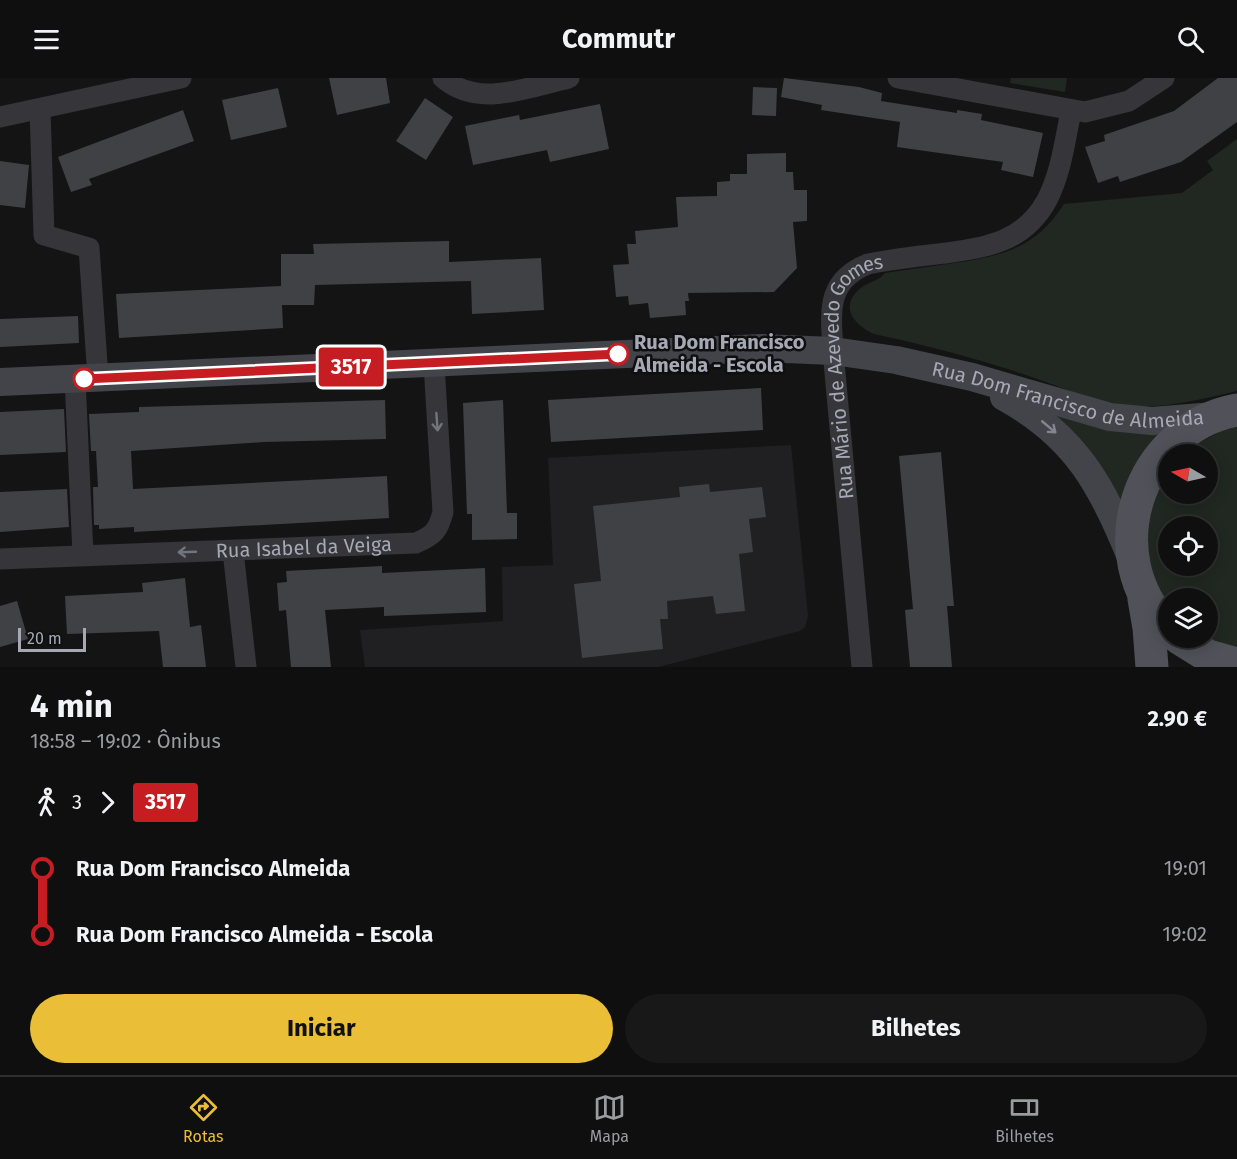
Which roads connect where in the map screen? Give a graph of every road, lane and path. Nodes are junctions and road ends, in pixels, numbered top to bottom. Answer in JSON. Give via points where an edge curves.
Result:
{"nodes":[{"id":1,"x":181,"y":78,"type":"edge"},
{"id":2,"x":443,"y":78,"type":"edge"},
{"id":3,"x":568,"y":78,"type":"edge"},
{"id":4,"x":897,"y":78,"type":"edge"},
{"id":5,"x":1164,"y":78,"type":"edge"},
{"id":6,"x":40,"y":109,"type":"junction"},
{"id":7,"x":1071,"y":111,"type":"junction"},
{"id":8,"x":0,"y":117,"type":"edge"},
{"id":9,"x":833,"y":351,"type":"junction"},
{"id":10,"x":434,"y":363,"type":"junction"},
{"id":11,"x":921,"y":366,"type":"junction"},
{"id":12,"x":86,"y":379,"type":"junction"},
{"id":13,"x":0,"y":382,"type":"edge"},
{"id":14,"x":1231,"y":412,"type":"edge"},
{"id":15,"x":233,"y":551,"type":"junction"},
{"id":16,"x":83,"y":555,"type":"junction"},
{"id":17,"x":0,"y":559,"type":"edge"},
{"id":18,"x":1138,"y":578,"type":"junction"},
{"id":19,"x":1158,"y":614,"type":"edge"},
{"id":20,"x":1195,"y":648,"type":"edge"},
{"id":21,"x":1237,"y":664,"type":"edge"},
{"id":22,"x":246,"y":667,"type":"edge"},
{"id":23,"x":862,"y":667,"type":"edge"},
{"id":24,"x":1152,"y":667,"type":"edge"}],
"edges":[{"from":1,"to":6,"type":"street"},
{"from":2,"to":3,"type":"street","via":[[467,92],[486,94]]},
{"from":4,"to":7,"type":"street"},
{"from":5,"to":7,"type":"street","via":[[1129,101]]},
{"from":6,"to":8,"type":"street"},
{"from":6,"to":12,"type":"street","via":[[44,235],[89,248]]},
{"from":7,"to":9,"type":"street","name":"Rua Mário de Azevedo Gomes","via":[[1053,186],[1026,226],[1016,235],[989,246],[878,262],[852,272],[833,300]]},
{"from":9,"to":10,"type":"main road","name":"Rua Dom Francisco de Almeida","via":[[762,348]]},
{"from":9,"to":11,"type":"main road","name":"Rua Dom Francisco de Almeida"},
{"from":9,"to":23,"type":"street","name":"Rua Mário de Azevedo Gomes"},
{"from":10,"to":12,"type":"main road","name":"Rua Dom Francisco de Almeida"},
{"from":10,"to":15,"type":"street","name":"Rua Isabel da Veiga","one_way":true,"via":[[443,512],[432,536],[416,543]]},
{"from":11,"to":14,"type":"main road","name":"Rua Dom Francisco de Almeida","via":[[1110,417],[1152,420]]},
{"from":11,"to":18,"type":"main road","name":"Rua Dom Francisco de Almeida","one_way":true,"via":[[994,392],[1052,429],[1085,465],[1098,486]]},
{"from":12,"to":13,"type":"main road","name":"Rua Dom Francisco de Almeida"},
{"from":12,"to":16,"type":"street"},
{"from":14,"to":18,"type":"main road","via":[[1196,425],[1178,437],[1151,469],[1135,507],[1132,527]]},
{"from":15,"to":16,"type":"street","name":"Rua Isabel da Veiga","one_way":true},
{"from":15,"to":22,"type":"street"},
{"from":16,"to":17,"type":"street","name":"Rua Isabel da Veiga"},
{"from":18,"to":19,"type":"main road"},
{"from":18,"to":24,"type":"main road","via":[[1149,628]]},
{"from":20,"to":21,"type":"main road"}]}
